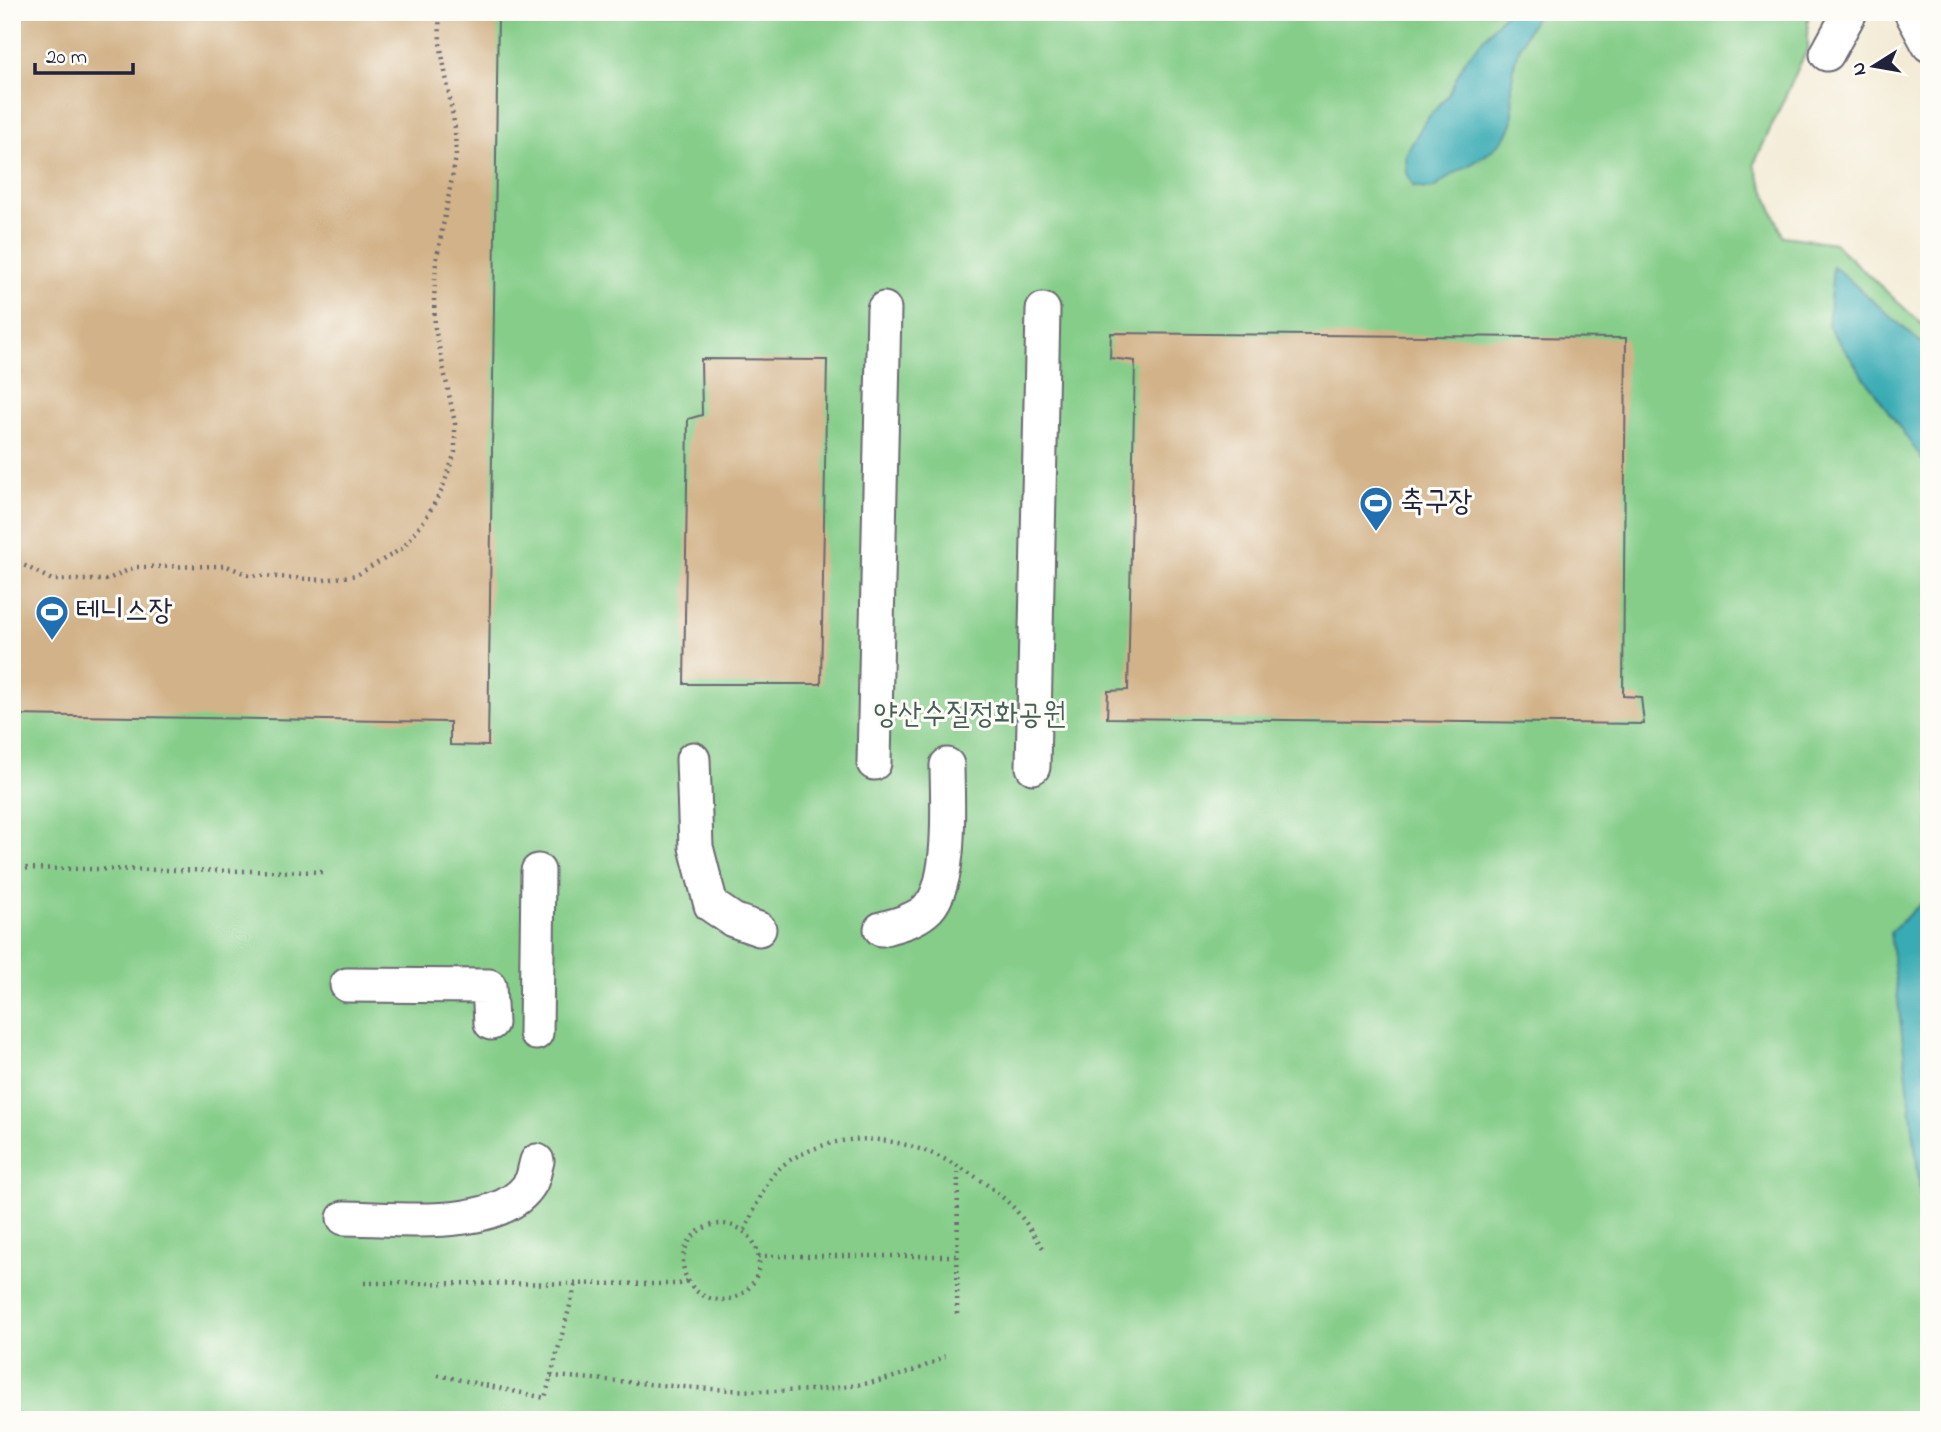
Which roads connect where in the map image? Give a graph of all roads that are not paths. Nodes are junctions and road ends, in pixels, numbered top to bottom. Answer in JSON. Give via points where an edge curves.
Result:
{"nodes":[{"id":1,"x":1850,"y":12,"type":"edge"},
{"id":2,"x":1911,"y":12,"type":"edge"},
{"id":3,"x":1929,"y":46,"type":"edge"},
{"id":4,"x":1826,"y":54,"type":"dead end"},
{"id":5,"x":884,"y":309,"type":"dead end"},
{"id":6,"x":1044,"y":310,"type":"dead end"},
{"id":7,"x":694,"y":759,"type":"dead end"},
{"id":8,"x":874,"y":763,"type":"dead end"},
{"id":9,"x":947,"y":765,"type":"dead end"},
{"id":10,"x":1033,"y":767,"type":"dead end"},
{"id":11,"x":538,"y":871,"type":"dead end"},
{"id":12,"x":759,"y":929,"type":"dead end"},
{"id":13,"x":881,"y":929,"type":"dead end"},
{"id":14,"x":347,"y":985,"type":"dead end"},
{"id":15,"x":491,"y":1023,"type":"dead end"},
{"id":16,"x":536,"y":1032,"type":"dead end"},
{"id":17,"x":537,"y":1161,"type":"dead end"},
{"id":18,"x":344,"y":1218,"type":"dead end"}],
"edges":[{"from":1,"to":4,"type":"lane"},
{"from":2,"to":3,"type":"lane"},
{"from":5,"to":8,"type":"lane"},
{"from":6,"to":10,"type":"lane"},
{"from":7,"to":12,"type":"lane","via":[[696,847],[711,905],[733,920]]},
{"from":9,"to":13,"type":"lane","via":[[943,878],[928,910]]},
{"from":11,"to":16,"type":"lane"},
{"from":14,"to":15,"type":"lane","via":[[489,986]]},
{"from":17,"to":18,"type":"lane","via":[[530,1182],[513,1199],[480,1216]]}]}
